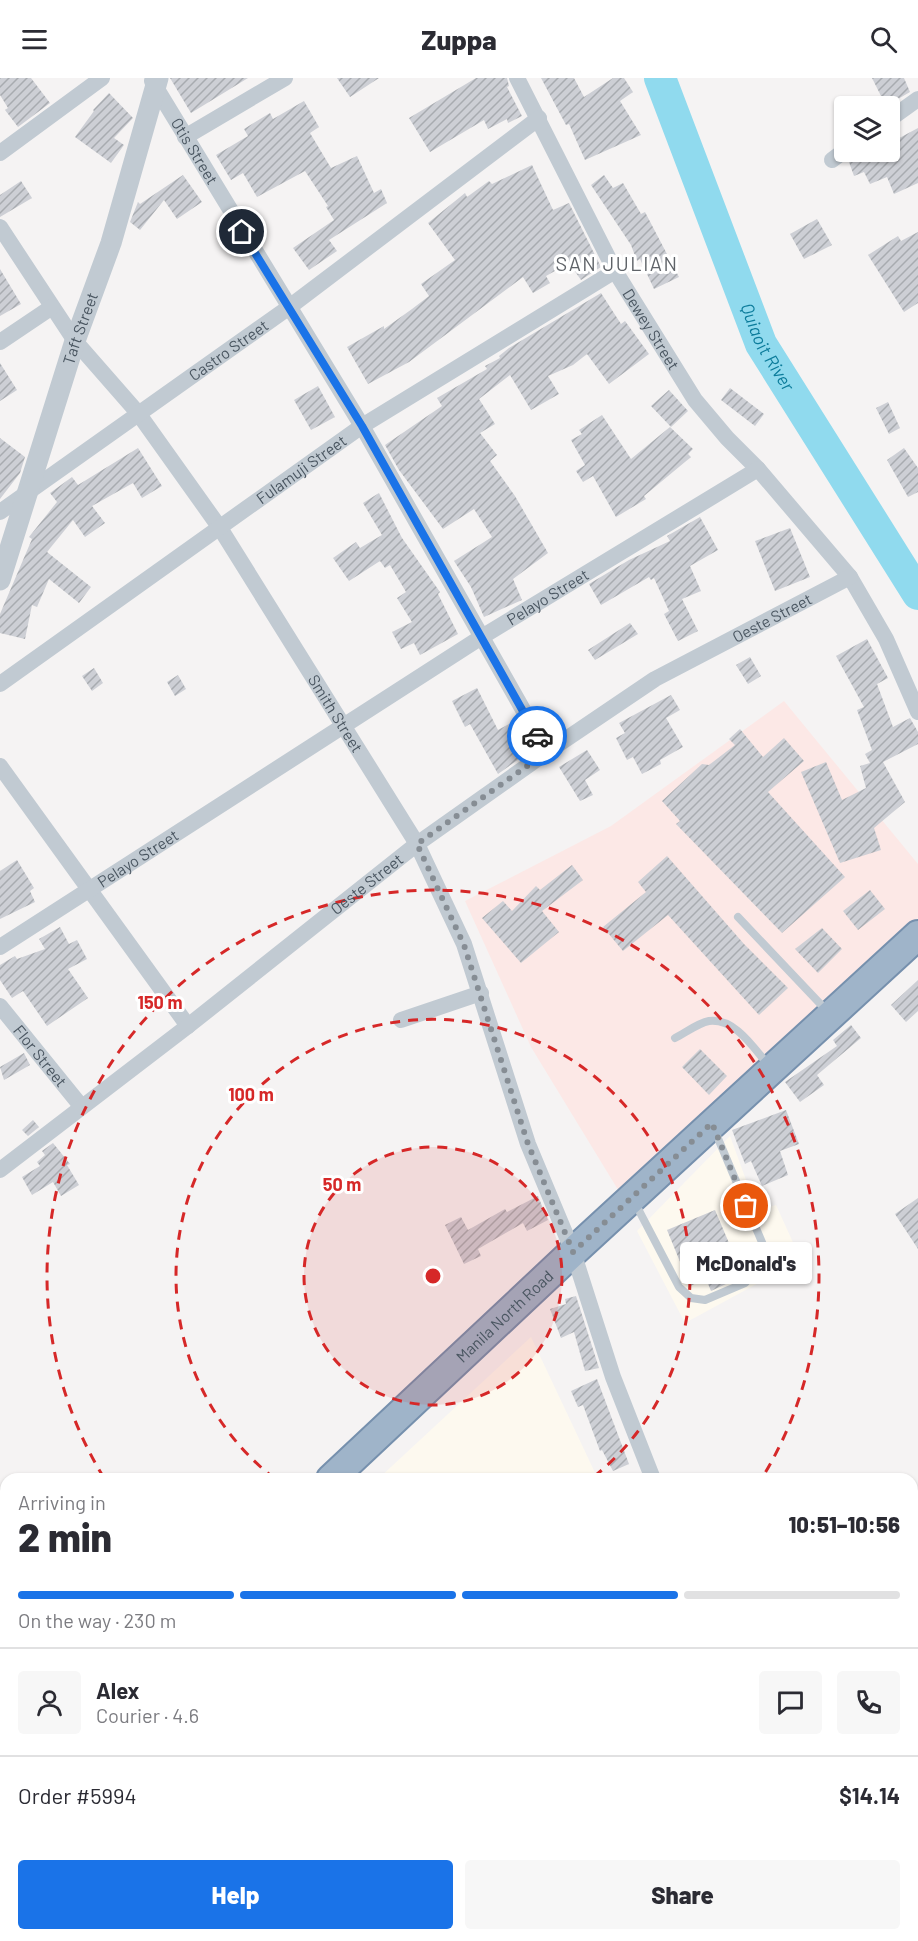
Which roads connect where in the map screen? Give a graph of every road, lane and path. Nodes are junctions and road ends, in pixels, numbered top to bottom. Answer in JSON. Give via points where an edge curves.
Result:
{"nodes":[{"id":1,"x":102,"y":78,"type":"edge"},
{"id":2,"x":285,"y":78,"type":"edge"},
{"id":3,"x":517,"y":78,"type":"edge"},
{"id":4,"x":155,"y":80,"type":"edge"},
{"id":5,"x":918,"y":99,"type":"edge"},
{"id":6,"x":900,"y":112,"type":"edge"},
{"id":7,"x":539,"y":118,"type":"junction"},
{"id":8,"x":185,"y":137,"type":"junction"},
{"id":9,"x":0,"y":153,"type":"edge"},
{"id":10,"x":0,"y":227,"type":"edge"},
{"id":11,"x":615,"y":271,"type":"junction"},
{"id":12,"x":52,"y":307,"type":"junction"},
{"id":13,"x":288,"y":308,"type":"junction"},
{"id":14,"x":75,"y":341,"type":"junction"},
{"id":15,"x":0,"y":342,"type":"edge"},
{"id":16,"x":138,"y":413,"type":"junction"},
{"id":17,"x":362,"y":426,"type":"junction"},
{"id":18,"x":758,"y":469,"type":"junction"},
{"id":19,"x":31,"y":489,"type":"junction"},
{"id":20,"x":0,"y":512,"type":"edge"},
{"id":21,"x":220,"y":528,"type":"junction"},
{"id":22,"x":850,"y":577,"type":"junction"},
{"id":23,"x":0,"y":580,"type":"edge"},
{"id":24,"x":480,"y":638,"type":"junction"},
{"id":25,"x":0,"y":684,"type":"edge"},
{"id":26,"x":918,"y":712,"type":"edge"},
{"id":27,"x":342,"y":728,"type":"junction"},
{"id":28,"x":547,"y":752,"type":"junction"},
{"id":29,"x":0,"y":766,"type":"edge"},
{"id":30,"x":417,"y":844,"type":"junction"},
{"id":31,"x":90,"y":887,"type":"junction"},
{"id":32,"x":738,"y":917,"type":"dead end"},
{"id":33,"x":918,"y":935,"type":"edge"},
{"id":34,"x":0,"y":947,"type":"edge"},
{"id":35,"x":481,"y":993,"type":"junction"},
{"id":36,"x":0,"y":1006,"type":"edge"},
{"id":37,"x":830,"y":1015,"type":"junction"},
{"id":38,"x":401,"y":1020,"type":"dead end"},
{"id":39,"x":188,"y":1026,"type":"junction"},
{"id":40,"x":675,"y":1038,"type":"dead end"},
{"id":41,"x":772,"y":1070,"type":"junction"},
{"id":42,"x":81,"y":1106,"type":"junction"},
{"id":43,"x":712,"y":1123,"type":"junction"},
{"id":44,"x":0,"y":1170,"type":"edge"},
{"id":45,"x":633,"y":1199,"type":"junction"},
{"id":46,"x":573,"y":1252,"type":"junction"},
{"id":47,"x":338,"y":1473,"type":"edge"},
{"id":48,"x":651,"y":1473,"type":"edge"}],
"edges":[{"from":1,"to":9,"type":"street"},
{"from":2,"to":8,"type":"street"},
{"from":3,"to":7,"type":"street","name":"Dewey Street"},
{"from":4,"to":8,"type":"street","name":"Otis Street"},
{"from":4,"to":14,"type":"street","name":"Taft Street","via":[[111,243]]},
{"from":5,"to":6,"type":"street"},
{"from":7,"to":11,"type":"street","name":"Dewey Street"},
{"from":7,"to":13,"type":"street","name":"Castro Street"},
{"from":8,"to":13,"type":"street","name":"Otis Street"},
{"from":10,"to":12,"type":"street","name":"Smith Street"},
{"from":11,"to":17,"type":"street","name":"Fulamuji Street"},
{"from":11,"to":18,"type":"street","name":"Dewey Street","via":[[694,400]]},
{"from":12,"to":14,"type":"street","name":"Smith Street"},
{"from":12,"to":15,"type":"street"},
{"from":13,"to":16,"type":"street","name":"Castro Street"},
{"from":13,"to":17,"type":"street","name":"Otis Street"},
{"from":14,"to":16,"type":"street","name":"Smith Street"},
{"from":14,"to":19,"type":"street","name":"Taft Street"},
{"from":16,"to":19,"type":"street","name":"Castro Street"},
{"from":16,"to":21,"type":"street","name":"Smith Street"},
{"from":17,"to":21,"type":"street","name":"Fulamuji Street"},
{"from":17,"to":24,"type":"street","name":"Otis Street"},
{"from":18,"to":22,"type":"street"},
{"from":18,"to":24,"type":"street","name":"Pelayo Street"},
{"from":19,"to":20,"type":"street","name":"Castro Street"},
{"from":19,"to":23,"type":"street","name":"Taft Street"},
{"from":21,"to":25,"type":"street","name":"Fulamuji Street"},
{"from":21,"to":27,"type":"street","name":"Smith Street"},
{"from":22,"to":26,"type":"street","via":[[886,639]]},
{"from":22,"to":28,"type":"street","name":"Oeste Street","via":[[655,679]]},
{"from":24,"to":27,"type":"street","name":"Pelayo Street"},
{"from":24,"to":28,"type":"street","name":"Otis Street"},
{"from":27,"to":30,"type":"street","name":"Smith Street"},
{"from":27,"to":31,"type":"street","name":"Pelayo Street"},
{"from":28,"to":30,"type":"street","name":"Oeste Street"},
{"from":29,"to":31,"type":"street"},
{"from":30,"to":35,"type":"street","name":"Smith Street","via":[[464,945]]},
{"from":30,"to":39,"type":"street","name":"Oeste Street"},
{"from":31,"to":34,"type":"street","name":"Pelayo Street"},
{"from":31,"to":39,"type":"street"},
{"from":32,"to":37,"type":"lane"},
{"from":33,"to":37,"type":"highway","name":"Manila North Road"},
{"from":35,"to":38,"type":"street"},
{"from":35,"to":46,"type":"street","name":"Smith Street","via":[[528,1144]]},
{"from":36,"to":42,"type":"street","name":"Flor Street"},
{"from":37,"to":41,"type":"highway","name":"Manila North Road"},
{"from":39,"to":42,"type":"street","name":"Oeste Street"},
{"from":40,"to":41,"type":"lane","via":[[706,1021],[722,1021],[735,1028]]},
{"from":41,"to":43,"type":"highway","name":"Manila North Road"},
{"from":42,"to":44,"type":"street","name":"Oeste Street"},
{"from":43,"to":45,"type":"highway","name":"Manila North Road"},
{"from":43,"to":45,"type":"lane","via":[[764,1248],[760,1266],[745,1283],[705,1300],[691,1298],[679,1287]]},
{"from":45,"to":46,"type":"highway","name":"Manila North Road"},
{"from":46,"to":47,"type":"highway","name":"Manila North Road"},
{"from":46,"to":48,"type":"street","name":"Smith Street","via":[[613,1377]]}]}
